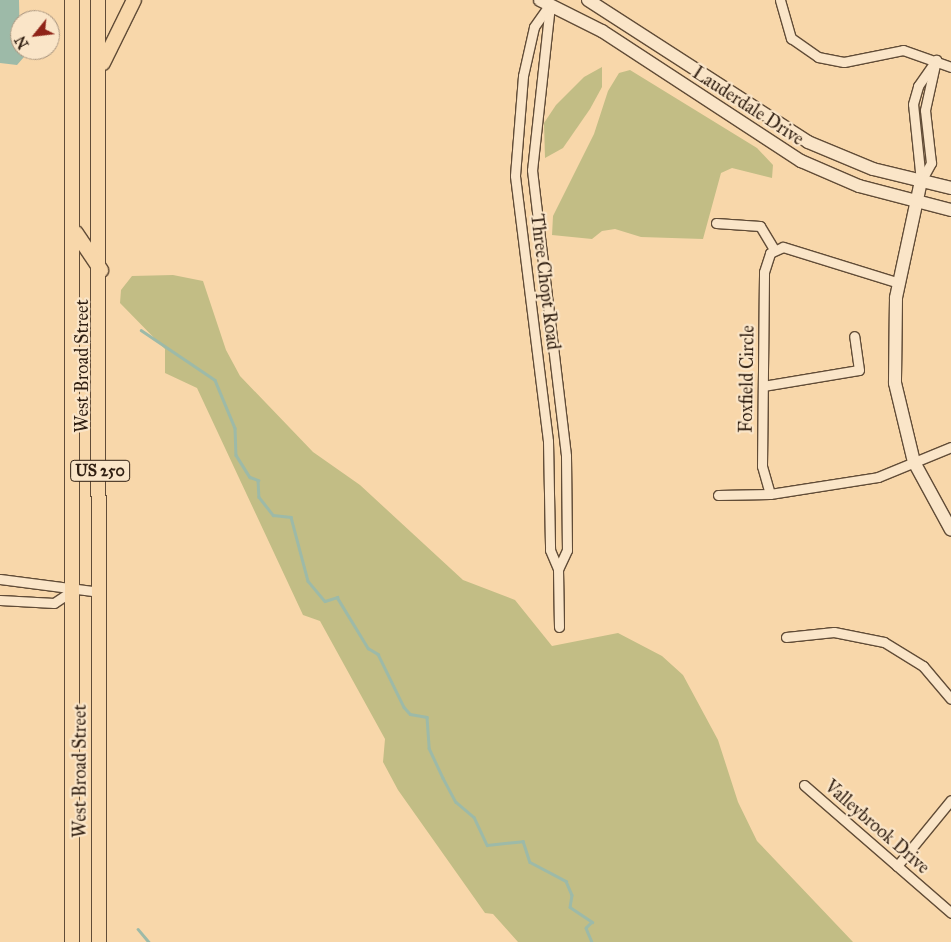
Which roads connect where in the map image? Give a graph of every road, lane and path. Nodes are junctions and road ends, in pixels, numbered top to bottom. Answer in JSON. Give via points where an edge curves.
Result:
{"nodes":[{"id":1,"x":98,"y":0,"type":"edge"},
{"id":2,"x":134,"y":0,"type":"edge"},
{"id":3,"x":588,"y":0,"type":"edge"},
{"id":4,"x":780,"y":0,"type":"edge"},
{"id":5,"x":71,"y":1,"type":"edge"},
{"id":6,"x":547,"y":1,"type":"edge"},
{"id":7,"x":936,"y":60,"type":"junction"},
{"id":8,"x":951,"y":67,"type":"edge"},
{"id":9,"x":100,"y":68,"type":"junction"},
{"id":10,"x":920,"y":182,"type":"junction"},
{"id":11,"x":951,"y":188,"type":"edge"},
{"id":12,"x":916,"y":202,"type":"junction"},
{"id":13,"x":951,"y":210,"type":"edge"},
{"id":14,"x":716,"y":223,"type":"dead end"},
{"id":15,"x":74,"y":228,"type":"junction"},
{"id":16,"x":774,"y":249,"type":"junction"},
{"id":17,"x":101,"y":270,"type":"junction"},
{"id":18,"x":899,"y":283,"type":"junction"},
{"id":19,"x":854,"y":336,"type":"dead end"},
{"id":20,"x":763,"y":386,"type":"junction"},
{"id":21,"x":951,"y":447,"type":"edge"},
{"id":22,"x":914,"y":462,"type":"junction"},
{"id":23,"x":770,"y":494,"type":"junction"},
{"id":24,"x":718,"y":495,"type":"dead end"},
{"id":25,"x":951,"y":530,"type":"edge"},
{"id":26,"x":558,"y":569,"type":"junction"},
{"id":27,"x":0,"y":579,"type":"edge"},
{"id":28,"x":72,"y":591,"type":"junction"},
{"id":29,"x":100,"y":592,"type":"junction"},
{"id":30,"x":0,"y":600,"type":"edge"},
{"id":31,"x":559,"y":627,"type":"dead end"},
{"id":32,"x":786,"y":637,"type":"dead end"},
{"id":33,"x":951,"y":699,"type":"edge"},
{"id":34,"x":804,"y":785,"type":"dead end"},
{"id":35,"x":951,"y":800,"type":"edge"},
{"id":36,"x":897,"y":866,"type":"junction"},
{"id":37,"x":951,"y":913,"type":"edge"},
{"id":38,"x":72,"y":942,"type":"edge"},
{"id":39,"x":99,"y":942,"type":"edge"}],
"edges":[{"from":1,"to":9,"type":"main road","name":"West Broad Street","number":"US 250"},
{"from":2,"to":9,"type":"main road","via":[[121,18]]},
{"from":3,"to":10,"type":"main road","name":"Lauderdale Drive","via":[[808,142],[873,169]]},
{"from":4,"to":7,"type":"street","via":[[792,38],[818,57],[844,62],[903,50]]},
{"from":5,"to":15,"type":"main road","name":"West Broad Street","number":"US 250"},
{"from":6,"to":12,"type":"main road","name":"Lauderdale Drive","via":[[602,31],[787,154],[850,183]]},
{"from":6,"to":26,"type":"street","name":"Three Chopt Road","via":[[550,32],[537,94],[532,170],[566,456],[567,550]]},
{"from":6,"to":26,"type":"street","name":"Three Chopt Road","via":[[534,27],[526,59],[517,109],[515,176],[548,441],[550,550]]},
{"from":7,"to":8,"type":"street"},
{"from":7,"to":10,"type":"street","via":[[924,110],[931,163]]},
{"from":9,"to":17,"type":"main road","name":"West Broad Street","number":"US 250"},
{"from":10,"to":11,"type":"main road","name":"Lauderdale Drive"},
{"from":10,"to":12,"type":"main road"},
{"from":12,"to":13,"type":"main road","name":"Lauderdale Drive"},
{"from":12,"to":18,"type":"main road"},
{"from":14,"to":16,"type":"street","via":[[760,226]]},
{"from":15,"to":17,"type":"main road","via":[[88,257]]},
{"from":15,"to":28,"type":"main road","name":"West Broad Street","number":"US 250"},
{"from":16,"to":18,"type":"street","via":[[801,251]]},
{"from":16,"to":20,"type":"street","name":"Foxfield Circle","via":[[764,272]]},
{"from":17,"to":29,"type":"main road","name":"West Broad Street","number":"US 250"},
{"from":18,"to":22,"type":"main road","via":[[893,337],[895,383]]},
{"from":19,"to":20,"type":"street","via":[[859,370]]},
{"from":20,"to":23,"type":"street","name":"Foxfield Circle","via":[[762,466]]},
{"from":21,"to":22,"type":"street"},
{"from":22,"to":23,"type":"street","via":[[878,478]]},
{"from":22,"to":25,"type":"main road"},
{"from":23,"to":24,"type":"street"},
{"from":26,"to":31,"type":"street","name":"Three Chopt Road"},
{"from":27,"to":28,"type":"street","via":[[58,584]]},
{"from":28,"to":29,"type":"street"},
{"from":28,"to":30,"type":"street","via":[[54,603]]},
{"from":28,"to":38,"type":"main road","name":"West Broad Street","number":"US 250"},
{"from":29,"to":39,"type":"main road","name":"West Broad Street","number":"US 250"},
{"from":32,"to":33,"type":"street","via":[[834,632],[884,642],[923,666]]},
{"from":34,"to":36,"type":"street","name":"Valleybrook Drive"},
{"from":35,"to":36,"type":"street"},
{"from":36,"to":37,"type":"street","name":"Valleybrook Drive"}]}
